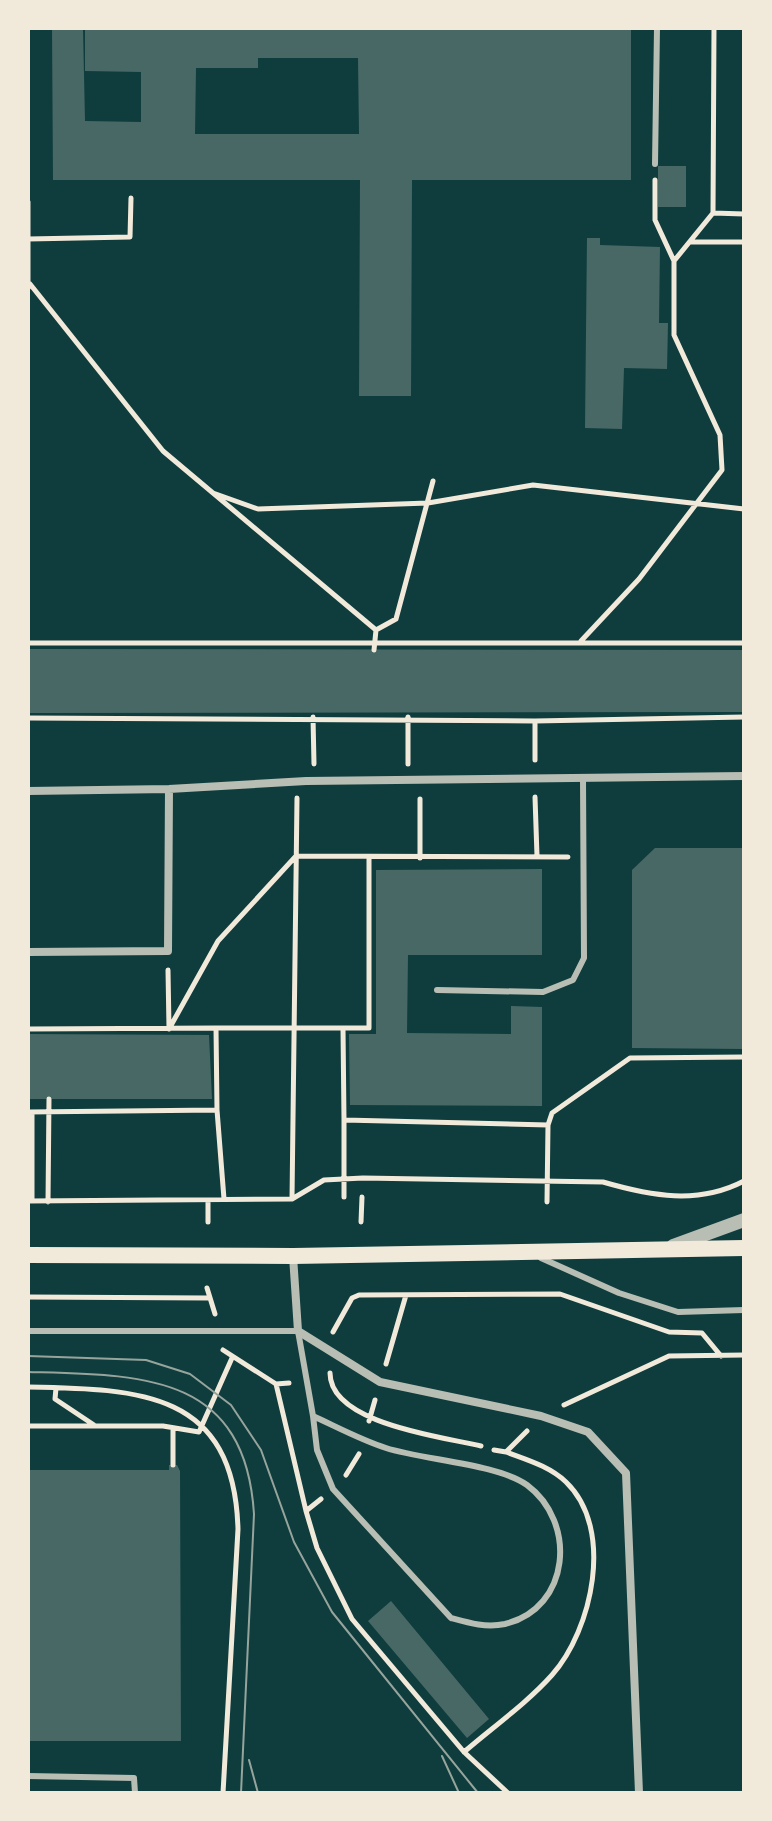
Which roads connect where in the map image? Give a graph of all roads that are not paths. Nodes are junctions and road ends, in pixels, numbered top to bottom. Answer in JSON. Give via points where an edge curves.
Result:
{"nodes":[{"id":1,"x":657,"y":28,"type":"edge"},
{"id":2,"x":655,"y":164,"type":"road end"},
{"id":3,"x":744,"y":776,"type":"edge"},
{"id":4,"x":583,"y":779,"type":"junction"},
{"id":5,"x":169,"y":789,"type":"junction"},
{"id":6,"x":28,"y":791,"type":"edge"},
{"id":7,"x":28,"y":952,"type":"edge"},
{"id":8,"x":437,"y":990,"type":"dead end"},
{"id":9,"x":744,"y":1220,"type":"edge"},
{"id":10,"x":744,"y":1248,"type":"edge"},
{"id":11,"x":659,"y":1250,"type":"junction"},
{"id":12,"x":527,"y":1251,"type":"junction"},
{"id":13,"x":28,"y":1255,"type":"edge"},
{"id":14,"x":293,"y":1256,"type":"junction"},
{"id":15,"x":744,"y":1310,"type":"edge"},
{"id":16,"x":28,"y":1331,"type":"edge"},
{"id":17,"x":298,"y":1331,"type":"junction"},
{"id":18,"x":313,"y":1416,"type":"junction"},
{"id":19,"x":28,"y":1776,"type":"edge"},
{"id":20,"x":135,"y":1793,"type":"edge"},
{"id":21,"x":639,"y":1793,"type":"edge"}],
"edges":[{"from":1,"to":2,"type":"lane"},
{"from":3,"to":4,"type":"street"},
{"from":4,"to":5,"type":"street","via":[[306,781]]},
{"from":4,"to":8,"type":"lane","via":[[584,958],[573,980],[543,992]]},
{"from":5,"to":6,"type":"street"},
{"from":5,"to":7,"type":"street","via":[[168,951]]},
{"from":9,"to":11,"type":"street"},
{"from":10,"to":11,"type":"main road"},
{"from":11,"to":12,"type":"main road"},
{"from":12,"to":14,"type":"main road"},
{"from":12,"to":15,"type":"lane","via":[[619,1293],[678,1312]]},
{"from":13,"to":14,"type":"main road"},
{"from":14,"to":17,"type":"street"},
{"from":16,"to":17,"type":"lane"},
{"from":17,"to":18,"type":"lane"},
{"from":17,"to":21,"type":"street","via":[[380,1382],[541,1416],[588,1432],[626,1473]]},
{"from":18,"to":18,"type":"lane","via":[[317,1450],[333,1489],[451,1618],[476,1626],[503,1624],[542,1601],[559,1573],[562,1539],[546,1501],[524,1483],[386,1449]]},
{"from":19,"to":20,"type":"lane","via":[[134,1778]]}]}
